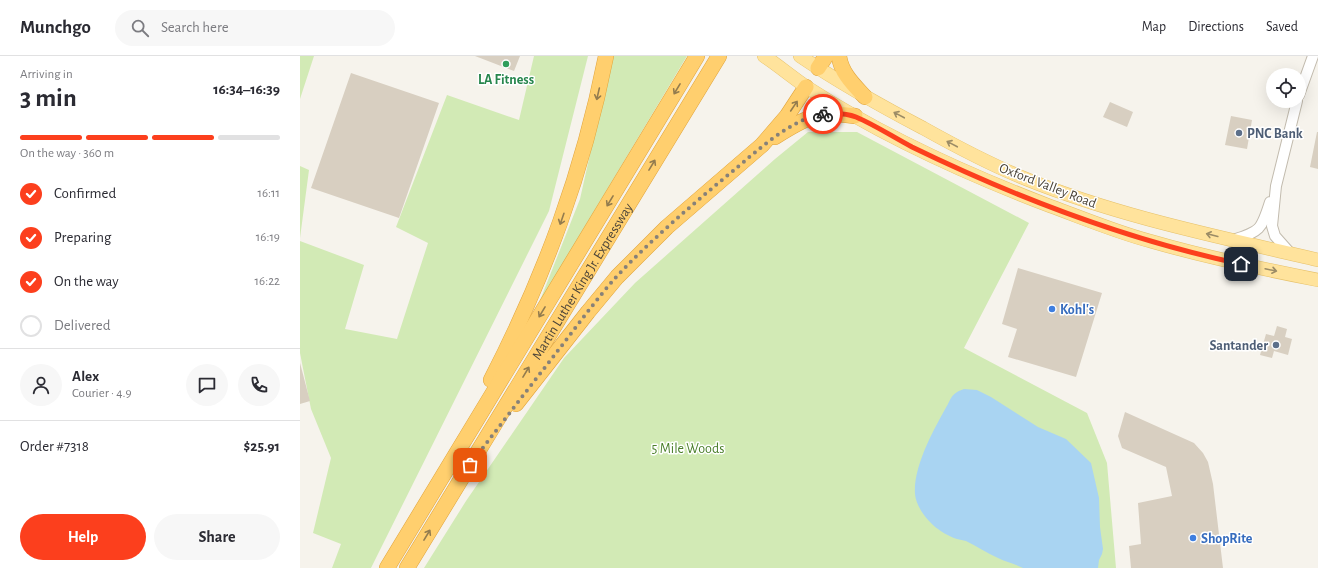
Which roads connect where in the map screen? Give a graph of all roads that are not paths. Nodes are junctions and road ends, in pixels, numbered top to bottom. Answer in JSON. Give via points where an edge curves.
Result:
{"nodes":[{"id":1,"x":606,"y":56,"type":"edge"},
{"id":2,"x":697,"y":56,"type":"edge"},
{"id":3,"x":718,"y":56,"type":"edge"},
{"id":4,"x":764,"y":56,"type":"edge"},
{"id":5,"x":800,"y":56,"type":"edge"},
{"id":6,"x":839,"y":56,"type":"edge"},
{"id":7,"x":1313,"y":56,"type":"edge"},
{"id":8,"x":1318,"y":59,"type":"edge"},
{"id":9,"x":822,"y":62,"type":"edge"},
{"id":10,"x":1306,"y":76,"type":"edge"},
{"id":11,"x":806,"y":87,"type":"junction"},
{"id":12,"x":865,"y":96,"type":"junction"},
{"id":13,"x":1295,"y":108,"type":"edge"},
{"id":14,"x":855,"y":116,"type":"junction"},
{"id":15,"x":762,"y":145,"type":"junction"},
{"id":16,"x":1276,"y":186,"type":"junction"},
{"id":17,"x":1233,"y":240,"type":"junction"},
{"id":18,"x":1291,"y":254,"type":"junction"},
{"id":19,"x":1318,"y":260,"type":"edge"},
{"id":20,"x":1318,"y":280,"type":"edge"},
{"id":21,"x":470,"y":465,"type":"junction"},
{"id":22,"x":429,"y":499,"type":"junction"},
{"id":23,"x":387,"y":568,"type":"edge"},
{"id":24,"x":407,"y":568,"type":"edge"}],
"edges":[{"from":1,"to":22,"type":"highway","one_way":true,"via":[[580,165],[548,255],[513,336]]},
{"from":2,"to":22,"type":"highway","name":"Martin Luther King Jr. Expressway","one_way":true},
{"from":21,"to":3,"type":"highway","name":"Martin Luther King Jr. Expressway","one_way":true},
{"from":4,"to":11,"type":"main road","name":"Oxford Valley Road"},
{"from":5,"to":9,"type":"main road","name":"Oxford Valley Road"},
{"from":6,"to":12,"type":"highway","via":[[845,74]]},
{"from":7,"to":8,"type":"street"},
{"from":7,"to":10,"type":"street"},
{"from":9,"to":11,"type":"main road"},
{"from":9,"to":12,"type":"main road","name":"Oxford Valley Road"},
{"from":11,"to":14,"type":"main road","name":"Oxford Valley Road"},
{"from":15,"to":11,"type":"highway","one_way":true,"via":[[787,116]]},
{"from":17,"to":12,"type":"main road","name":"Oxford Valley Road","one_way":true,"via":[[1095,204],[1027,180],[972,154]]},
{"from":13,"to":16,"type":"street"},
{"from":14,"to":15,"type":"highway","via":[[835,113],[809,117]]},
{"from":14,"to":20,"type":"main road","name":"Oxford Valley Road","one_way":true,"via":[[963,171],[1115,230],[1211,258]]},
{"from":15,"to":21,"type":"highway","via":[[667,227],[617,277]]},
{"from":16,"to":17,"type":"street","via":[[1260,228]]},
{"from":16,"to":18,"type":"street","via":[[1272,226],[1275,236]]},
{"from":17,"to":18,"type":"main road","name":"Oxford Valley Road"},
{"from":18,"to":19,"type":"main road","name":"Oxford Valley Road"},
{"from":24,"to":21,"type":"highway","name":"Martin Luther King Jr. Expressway","one_way":true},
{"from":22,"to":23,"type":"highway","name":"Martin Luther King Jr. Expressway"}]}
